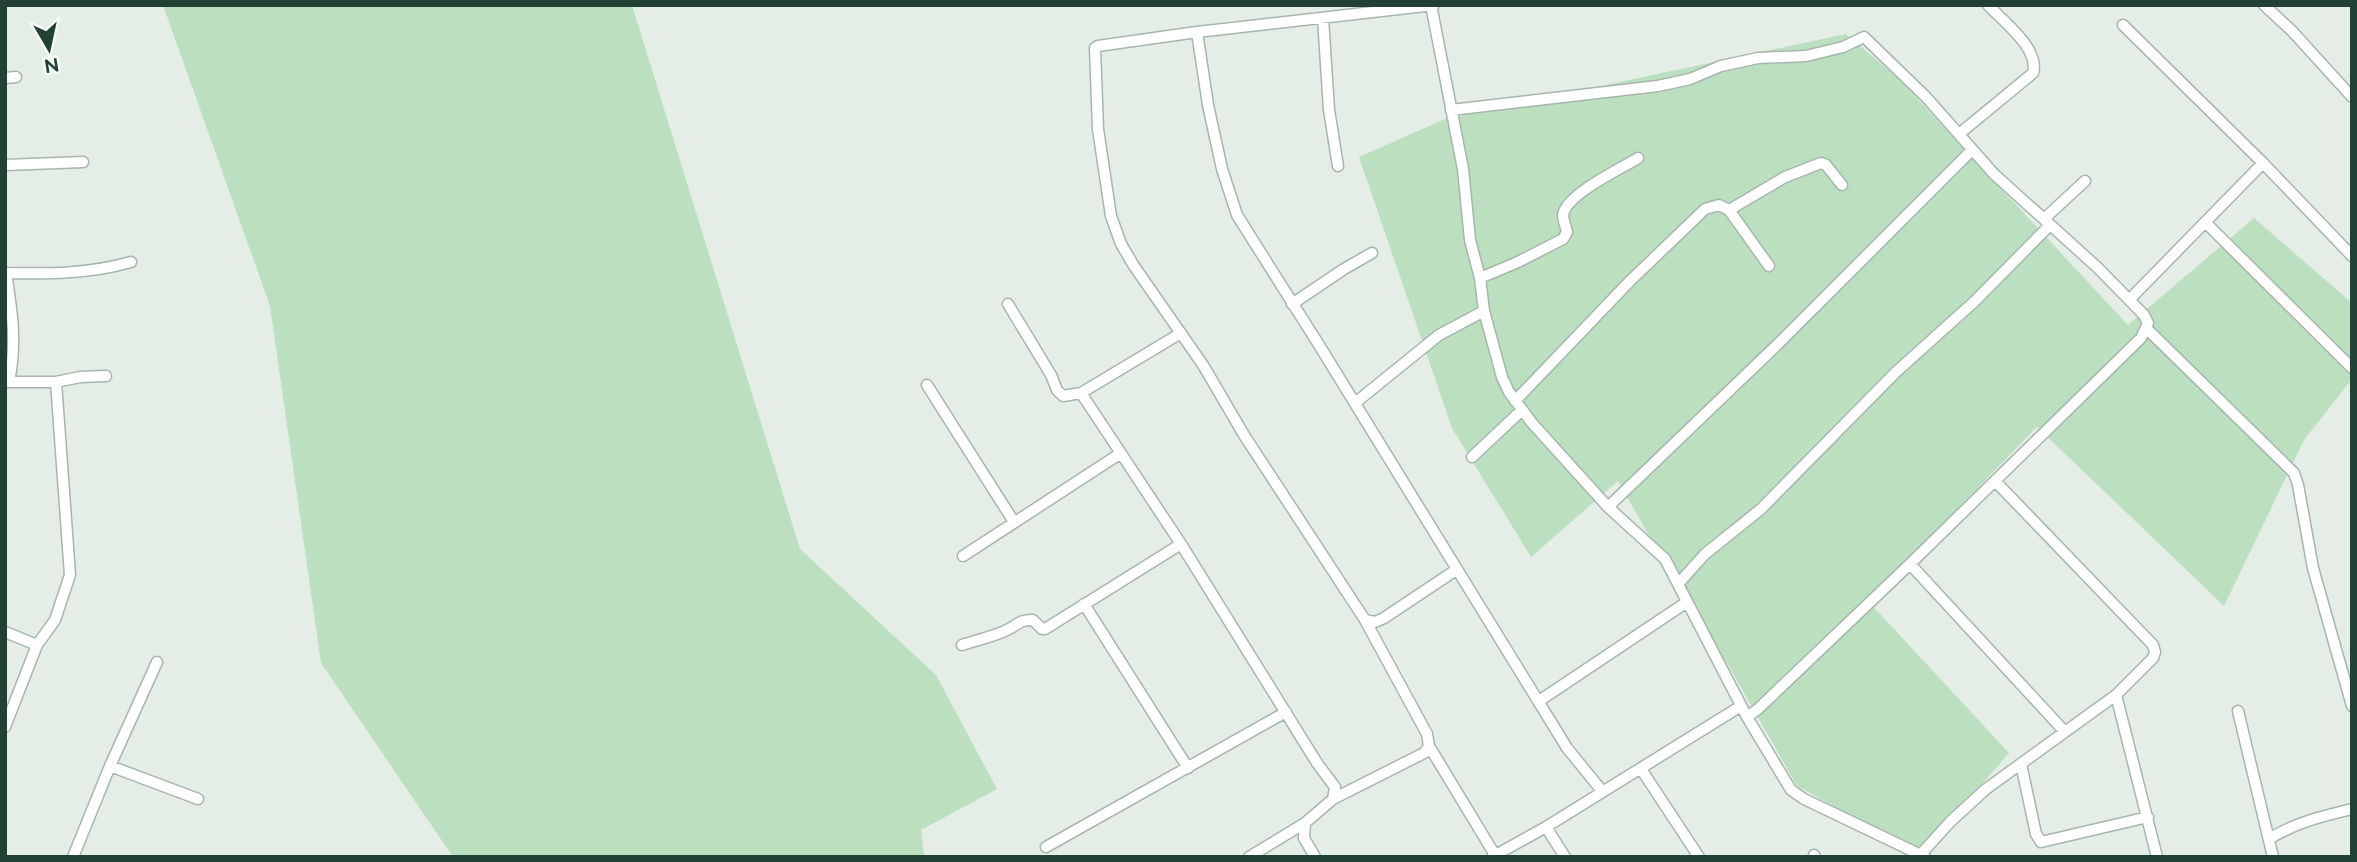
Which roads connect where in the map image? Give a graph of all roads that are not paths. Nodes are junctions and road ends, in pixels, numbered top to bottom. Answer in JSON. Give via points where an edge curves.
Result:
{"nodes":[{"id":1,"x":1988,"y":5,"type":"edge"},
{"id":2,"x":2264,"y":5,"type":"edge"},
{"id":3,"x":1432,"y":6,"type":"edge"},
{"id":4,"x":1323,"y":18,"type":"junction"},
{"id":5,"x":2123,"y":25,"type":"dead end"},
{"id":6,"x":1197,"y":32,"type":"junction"},
{"id":7,"x":2352,"y":97,"type":"edge"},
{"id":8,"x":1451,"y":110,"type":"junction"},
{"id":9,"x":1959,"y":134,"type":"junction"},
{"id":10,"x":1972,"y":150,"type":"junction"},
{"id":11,"x":1638,"y":159,"type":"dead end"},
{"id":12,"x":83,"y":162,"type":"dead end"},
{"id":13,"x":2263,"y":163,"type":"junction"},
{"id":14,"x":5,"y":165,"type":"edge"},
{"id":15,"x":1338,"y":166,"type":"dead end"},
{"id":16,"x":2085,"y":181,"type":"dead end"},
{"id":17,"x":1842,"y":185,"type":"dead end"},
{"id":18,"x":1729,"y":210,"type":"junction"},
{"id":19,"x":2048,"y":222,"type":"junction"},
{"id":20,"x":2205,"y":222,"type":"junction"},
{"id":21,"x":1372,"y":253,"type":"dead end"},
{"id":22,"x":2352,"y":256,"type":"edge"},
{"id":23,"x":131,"y":262,"type":"dead end"},
{"id":24,"x":1769,"y":266,"type":"dead end"},
{"id":25,"x":6,"y":273,"type":"edge"},
{"id":26,"x":1480,"y":278,"type":"junction"},
{"id":27,"x":2130,"y":299,"type":"junction"},
{"id":28,"x":1007,"y":304,"type":"dead end"},
{"id":29,"x":1292,"y":304,"type":"junction"},
{"id":30,"x":1484,"y":311,"type":"junction"},
{"id":31,"x":2146,"y":328,"type":"junction"},
{"id":32,"x":1181,"y":333,"type":"junction"},
{"id":33,"x":2352,"y":368,"type":"edge"},
{"id":34,"x":106,"y":376,"type":"dead end"},
{"id":35,"x":7,"y":382,"type":"edge"},
{"id":36,"x":56,"y":382,"type":"junction"},
{"id":37,"x":927,"y":384,"type":"dead end"},
{"id":38,"x":1082,"y":393,"type":"junction"},
{"id":39,"x":1355,"y":403,"type":"junction"},
{"id":40,"x":1518,"y":405,"type":"junction"},
{"id":41,"x":1121,"y":453,"type":"junction"},
{"id":42,"x":1472,"y":457,"type":"dead end"},
{"id":43,"x":1994,"y":481,"type":"junction"},
{"id":44,"x":1608,"y":507,"type":"junction"},
{"id":45,"x":1014,"y":522,"type":"junction"},
{"id":46,"x":1181,"y":544,"type":"junction"},
{"id":47,"x":962,"y":556,"type":"dead end"},
{"id":48,"x":1910,"y":564,"type":"junction"},
{"id":49,"x":1456,"y":570,"type":"junction"},
{"id":50,"x":1678,"y":584,"type":"junction"},
{"id":51,"x":1687,"y":601,"type":"junction"},
{"id":52,"x":1084,"y":604,"type":"junction"},
{"id":53,"x":1365,"y":620,"type":"junction"},
{"id":54,"x":5,"y":632,"type":"edge"},
{"id":55,"x":37,"y":645,"type":"junction"},
{"id":56,"x":962,"y":645,"type":"dead end"},
{"id":57,"x":157,"y":662,"type":"dead end"},
{"id":58,"x":2116,"y":695,"type":"junction"},
{"id":59,"x":1539,"y":701,"type":"junction"},
{"id":60,"x":1741,"y":706,"type":"junction"},
{"id":61,"x":2352,"y":706,"type":"edge"},
{"id":62,"x":2238,"y":711,"type":"dead end"},
{"id":63,"x":1286,"y":712,"type":"junction"},
{"id":64,"x":1747,"y":717,"type":"junction"},
{"id":65,"x":5,"y":727,"type":"edge"},
{"id":66,"x":2065,"y":732,"type":"junction"},
{"id":67,"x":1429,"y":746,"type":"junction"},
{"id":68,"x":2021,"y":764,"type":"junction"},
{"id":69,"x":110,"y":766,"type":"junction"},
{"id":70,"x":1188,"y":768,"type":"junction"},
{"id":71,"x":1641,"y":769,"type":"junction"},
{"id":72,"x":1602,"y":791,"type":"junction"},
{"id":73,"x":198,"y":799,"type":"dead end"},
{"id":74,"x":1333,"y":799,"type":"junction"},
{"id":75,"x":2352,"y":809,"type":"edge"},
{"id":76,"x":2148,"y":817,"type":"junction"},
{"id":77,"x":1305,"y":823,"type":"junction"},
{"id":78,"x":1546,"y":827,"type":"junction"},
{"id":79,"x":2269,"y":839,"type":"junction"},
{"id":80,"x":1046,"y":847,"type":"dead end"},
{"id":81,"x":1923,"y":855,"type":"edge"},
{"id":82,"x":1493,"y":856,"type":"edge"},
{"id":83,"x":74,"y":857,"type":"edge"},
{"id":84,"x":1249,"y":857,"type":"edge"},
{"id":85,"x":1315,"y":857,"type":"edge"},
{"id":86,"x":1565,"y":857,"type":"edge"},
{"id":87,"x":1699,"y":857,"type":"edge"},
{"id":88,"x":2157,"y":857,"type":"edge"},
{"id":89,"x":2273,"y":857,"type":"edge"}],
"edges":[{"from":1,"to":9,"type":"street","via":[[2031,50],[2035,66]]},
{"from":2,"to":7,"type":"street"},
{"from":3,"to":4,"type":"street"},
{"from":3,"to":8,"type":"street"},
{"from":4,"to":6,"type":"street"},
{"from":4,"to":15,"type":"street"},
{"from":5,"to":13,"type":"street"},
{"from":6,"to":29,"type":"street","via":[[1208,105],[1237,215]]},
{"from":6,"to":32,"type":"street","via":[[1098,46],[1093,53],[1111,216],[1134,266]]},
{"from":8,"to":9,"type":"street","via":[[1658,86],[1758,58],[1807,56],[1864,37]]},
{"from":8,"to":26,"type":"street"},
{"from":9,"to":10,"type":"street"},
{"from":10,"to":19,"type":"street"},
{"from":10,"to":44,"type":"street"},
{"from":11,"to":26,"type":"street","via":[[1592,184],[1569,204],[1563,215],[1567,232],[1563,239]]},
{"from":12,"to":14,"type":"street"},
{"from":13,"to":20,"type":"street"},
{"from":13,"to":22,"type":"street"},
{"from":16,"to":19,"type":"street"},
{"from":17,"to":18,"type":"street","via":[[1821,163],[1785,177]]},
{"from":18,"to":24,"type":"street"},
{"from":18,"to":40,"type":"street","via":[[1719,205],[1706,209],[1630,281]]},
{"from":19,"to":27,"type":"street"},
{"from":19,"to":50,"type":"street","via":[[1975,300]]},
{"from":20,"to":27,"type":"street"},
{"from":20,"to":33,"type":"street"},
{"from":21,"to":29,"type":"street"},
{"from":23,"to":25,"type":"street","via":[[72,273]]},
{"from":25,"to":35,"type":"street","via":[[15,353]]},
{"from":26,"to":30,"type":"street"},
{"from":27,"to":31,"type":"street","via":[[2144,315]]},
{"from":28,"to":38,"type":"street","via":[[1057,390],[1063,397]]},
{"from":29,"to":39,"type":"street"},
{"from":30,"to":39,"type":"street","via":[[1439,335]]},
{"from":30,"to":40,"type":"street","via":[[1502,377]]},
{"from":31,"to":43,"type":"street"},
{"from":31,"to":61,"type":"street","via":[[2294,473],[2313,568]]},
{"from":32,"to":38,"type":"street"},
{"from":32,"to":53,"type":"street"},
{"from":34,"to":36,"type":"street"},
{"from":35,"to":36,"type":"street"},
{"from":36,"to":55,"type":"street","via":[[70,575],[55,620]]},
{"from":37,"to":45,"type":"street"},
{"from":38,"to":41,"type":"street"},
{"from":39,"to":49,"type":"street"},
{"from":40,"to":42,"type":"street"},
{"from":40,"to":44,"type":"street"},
{"from":41,"to":45,"type":"street"},
{"from":41,"to":46,"type":"street"},
{"from":43,"to":48,"type":"street"},
{"from":43,"to":58,"type":"street","via":[[2153,645],[2153,658]]},
{"from":44,"to":50,"type":"street","via":[[1665,559]]},
{"from":45,"to":47,"type":"street"},
{"from":46,"to":52,"type":"street"},
{"from":46,"to":63,"type":"street"},
{"from":48,"to":64,"type":"street"},
{"from":48,"to":66,"type":"street"},
{"from":49,"to":53,"type":"street","via":[[1384,618]]},
{"from":49,"to":59,"type":"street"},
{"from":50,"to":51,"type":"street"},
{"from":51,"to":59,"type":"street"},
{"from":51,"to":60,"type":"street"},
{"from":52,"to":56,"type":"street","via":[[1045,629],[1027,620]]},
{"from":52,"to":70,"type":"street"},
{"from":53,"to":67,"type":"street","via":[[1427,734]]},
{"from":54,"to":55,"type":"street"},
{"from":55,"to":65,"type":"street"},
{"from":57,"to":69,"type":"street"},
{"from":58,"to":66,"type":"street"},
{"from":58,"to":76,"type":"street"},
{"from":59,"to":72,"type":"street","via":[[1567,748]]},
{"from":60,"to":64,"type":"street"},
{"from":60,"to":71,"type":"street"},
{"from":62,"to":79,"type":"street"},
{"from":63,"to":70,"type":"street"},
{"from":63,"to":74,"type":"street","via":[[1335,787]]},
{"from":64,"to":81,"type":"street","via":[[1795,794]]},
{"from":66,"to":68,"type":"street"},
{"from":67,"to":74,"type":"street","via":[[1424,753]]},
{"from":67,"to":82,"type":"street"},
{"from":68,"to":76,"type":"street","via":[[2041,842]]},
{"from":68,"to":81,"type":"street","via":[[1951,821]]},
{"from":69,"to":73,"type":"street"},
{"from":69,"to":83,"type":"street"},
{"from":70,"to":80,"type":"street"},
{"from":71,"to":72,"type":"street"},
{"from":71,"to":87,"type":"street"},
{"from":72,"to":78,"type":"street"},
{"from":74,"to":77,"type":"street"},
{"from":75,"to":79,"type":"street","via":[[2306,821]]},
{"from":76,"to":88,"type":"street"},
{"from":77,"to":84,"type":"street"},
{"from":77,"to":85,"type":"street","via":[[1304,838]]},
{"from":78,"to":82,"type":"street"},
{"from":78,"to":86,"type":"street"},
{"from":79,"to":89,"type":"street"}]}
